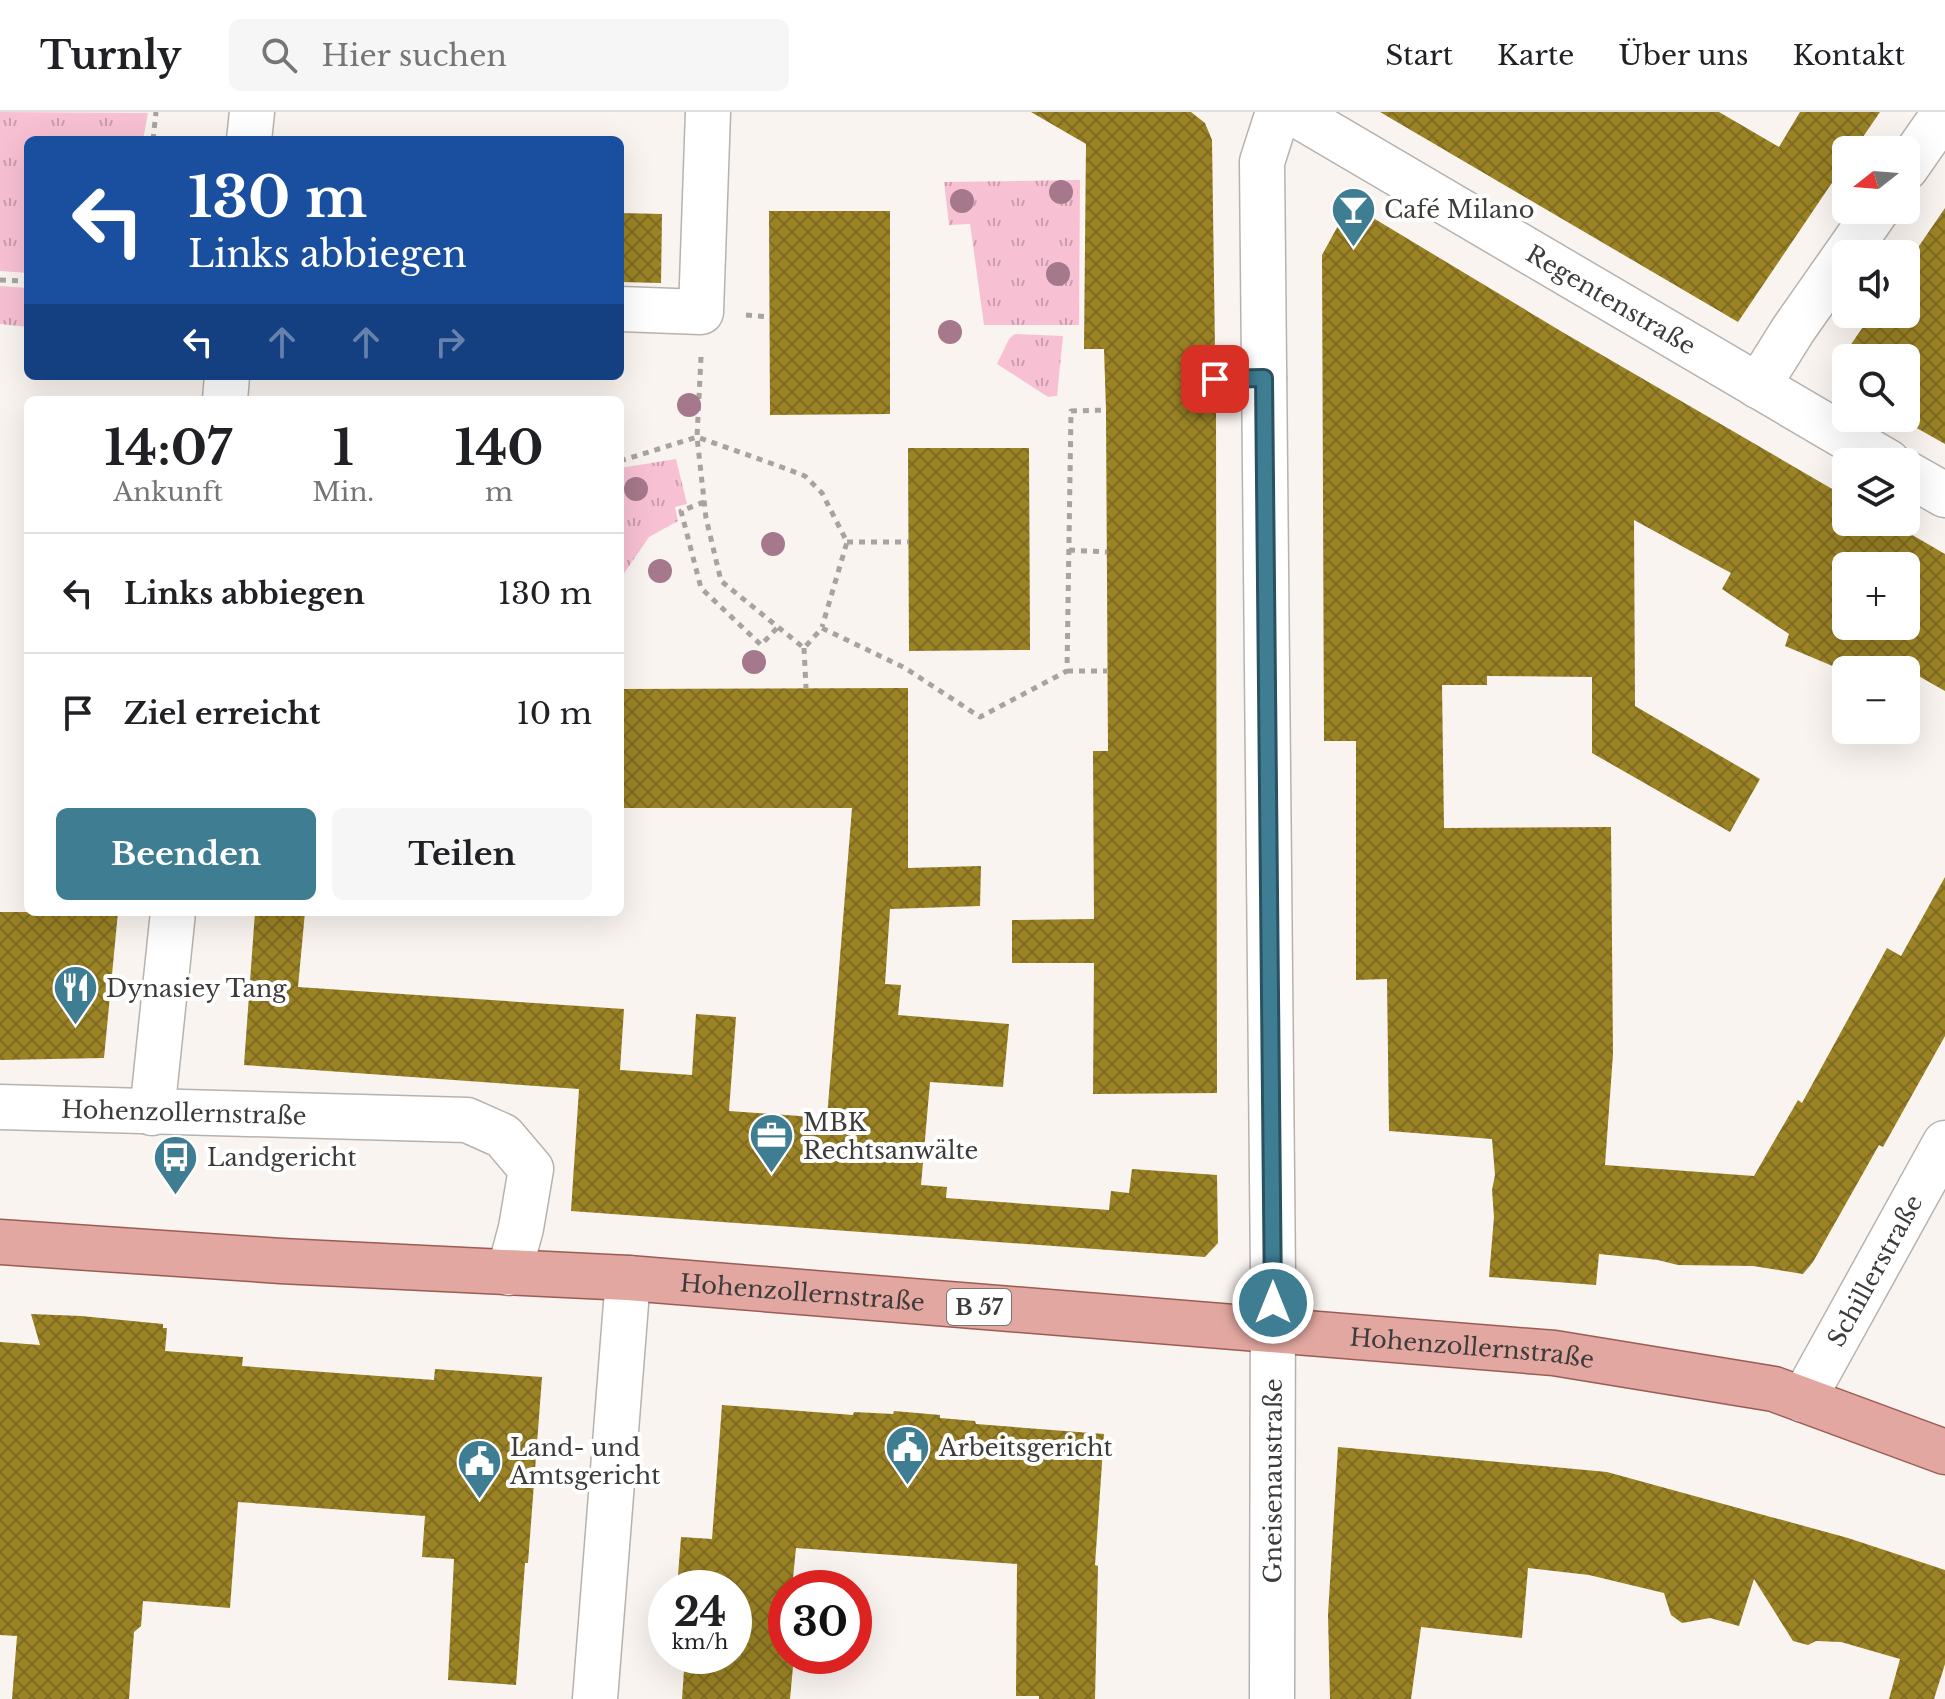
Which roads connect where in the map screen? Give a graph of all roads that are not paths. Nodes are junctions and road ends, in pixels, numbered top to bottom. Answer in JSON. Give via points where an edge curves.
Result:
{"nodes":[{"id":1,"x":252,"y":112,"type":"edge"},
{"id":2,"x":708,"y":112,"type":"edge"},
{"id":3,"x":1278,"y":112,"type":"edge"},
{"id":4,"x":1292,"y":112,"type":"edge"},
{"id":5,"x":1945,"y":112,"type":"edge"},
{"id":6,"x":249,"y":136,"type":"edge"},
{"id":7,"x":1920,"y":148,"type":"edge"},
{"id":8,"x":1867,"y":224,"type":"edge"},
{"id":9,"x":624,"y":309,"type":"edge"},
{"id":10,"x":1264,"y":378,"type":"junction"},
{"id":11,"x":1215,"y":379,"type":"dead end"},
{"id":12,"x":1758,"y":386,"type":"junction"},
{"id":13,"x":1864,"y":448,"type":"edge"},
{"id":14,"x":1920,"y":481,"type":"edge"},
{"id":15,"x":1945,"y":495,"type":"edge"},
{"id":16,"x":173,"y":916,"type":"edge"},
{"id":17,"x":0,"y":1107,"type":"edge"},
{"id":18,"x":152,"y":1113,"type":"junction"},
{"id":19,"x":1945,"y":1143,"type":"edge"},
{"id":20,"x":0,"y":1242,"type":"edge"},
{"id":21,"x":509,"y":1273,"type":"junction"},
{"id":22,"x":628,"y":1278,"type":"junction"},
{"id":23,"x":1273,"y":1331,"type":"junction"},
{"id":24,"x":1803,"y":1400,"type":"junction"},
{"id":25,"x":1945,"y":1452,"type":"edge"},
{"id":26,"x":595,"y":1699,"type":"edge"},
{"id":27,"x":1272,"y":1699,"type":"edge"}],
"edges":[{"from":1,"to":6,"type":"street"},
{"from":2,"to":9,"type":"street","via":[[701,312]]},
{"from":3,"to":10,"type":"street","name":"Gneisenaustraße","via":[[1262,162]]},
{"from":4,"to":12,"type":"street","name":"Regentenstraße"},
{"from":5,"to":7,"type":"street"},
{"from":8,"to":12,"type":"street"},
{"from":10,"to":11,"type":"street"},
{"from":10,"to":23,"type":"street","name":"Gneisenaustraße"},
{"from":12,"to":13,"type":"street","name":"Regentenstraße"},
{"from":14,"to":15,"type":"street"},
{"from":16,"to":18,"type":"street"},
{"from":17,"to":18,"type":"street","name":"Hohenzollernstraße"},
{"from":18,"to":21,"type":"street","name":"Hohenzollernstraße","via":[[467,1120],[503,1136],[531,1169]]},
{"from":19,"to":24,"type":"street","name":"Schillerstraße"},
{"from":20,"to":21,"type":"main road","name":"Hohenzollernstraße","number":"B 57"},
{"from":21,"to":22,"type":"main road","name":"Hohenzollernstraße","number":"B 57"},
{"from":22,"to":23,"type":"main road","name":"Hohenzollernstraße","number":"B 57"},
{"from":22,"to":26,"type":"street"},
{"from":23,"to":24,"type":"main road","name":"Hohenzollernstraße","number":"B 57","via":[[1554,1353],[1774,1389]]},
{"from":23,"to":27,"type":"street","name":"Gneisenaustraße"},
{"from":24,"to":25,"type":"main road","name":"Hohenzollernstraße","number":"B 57"}]}
